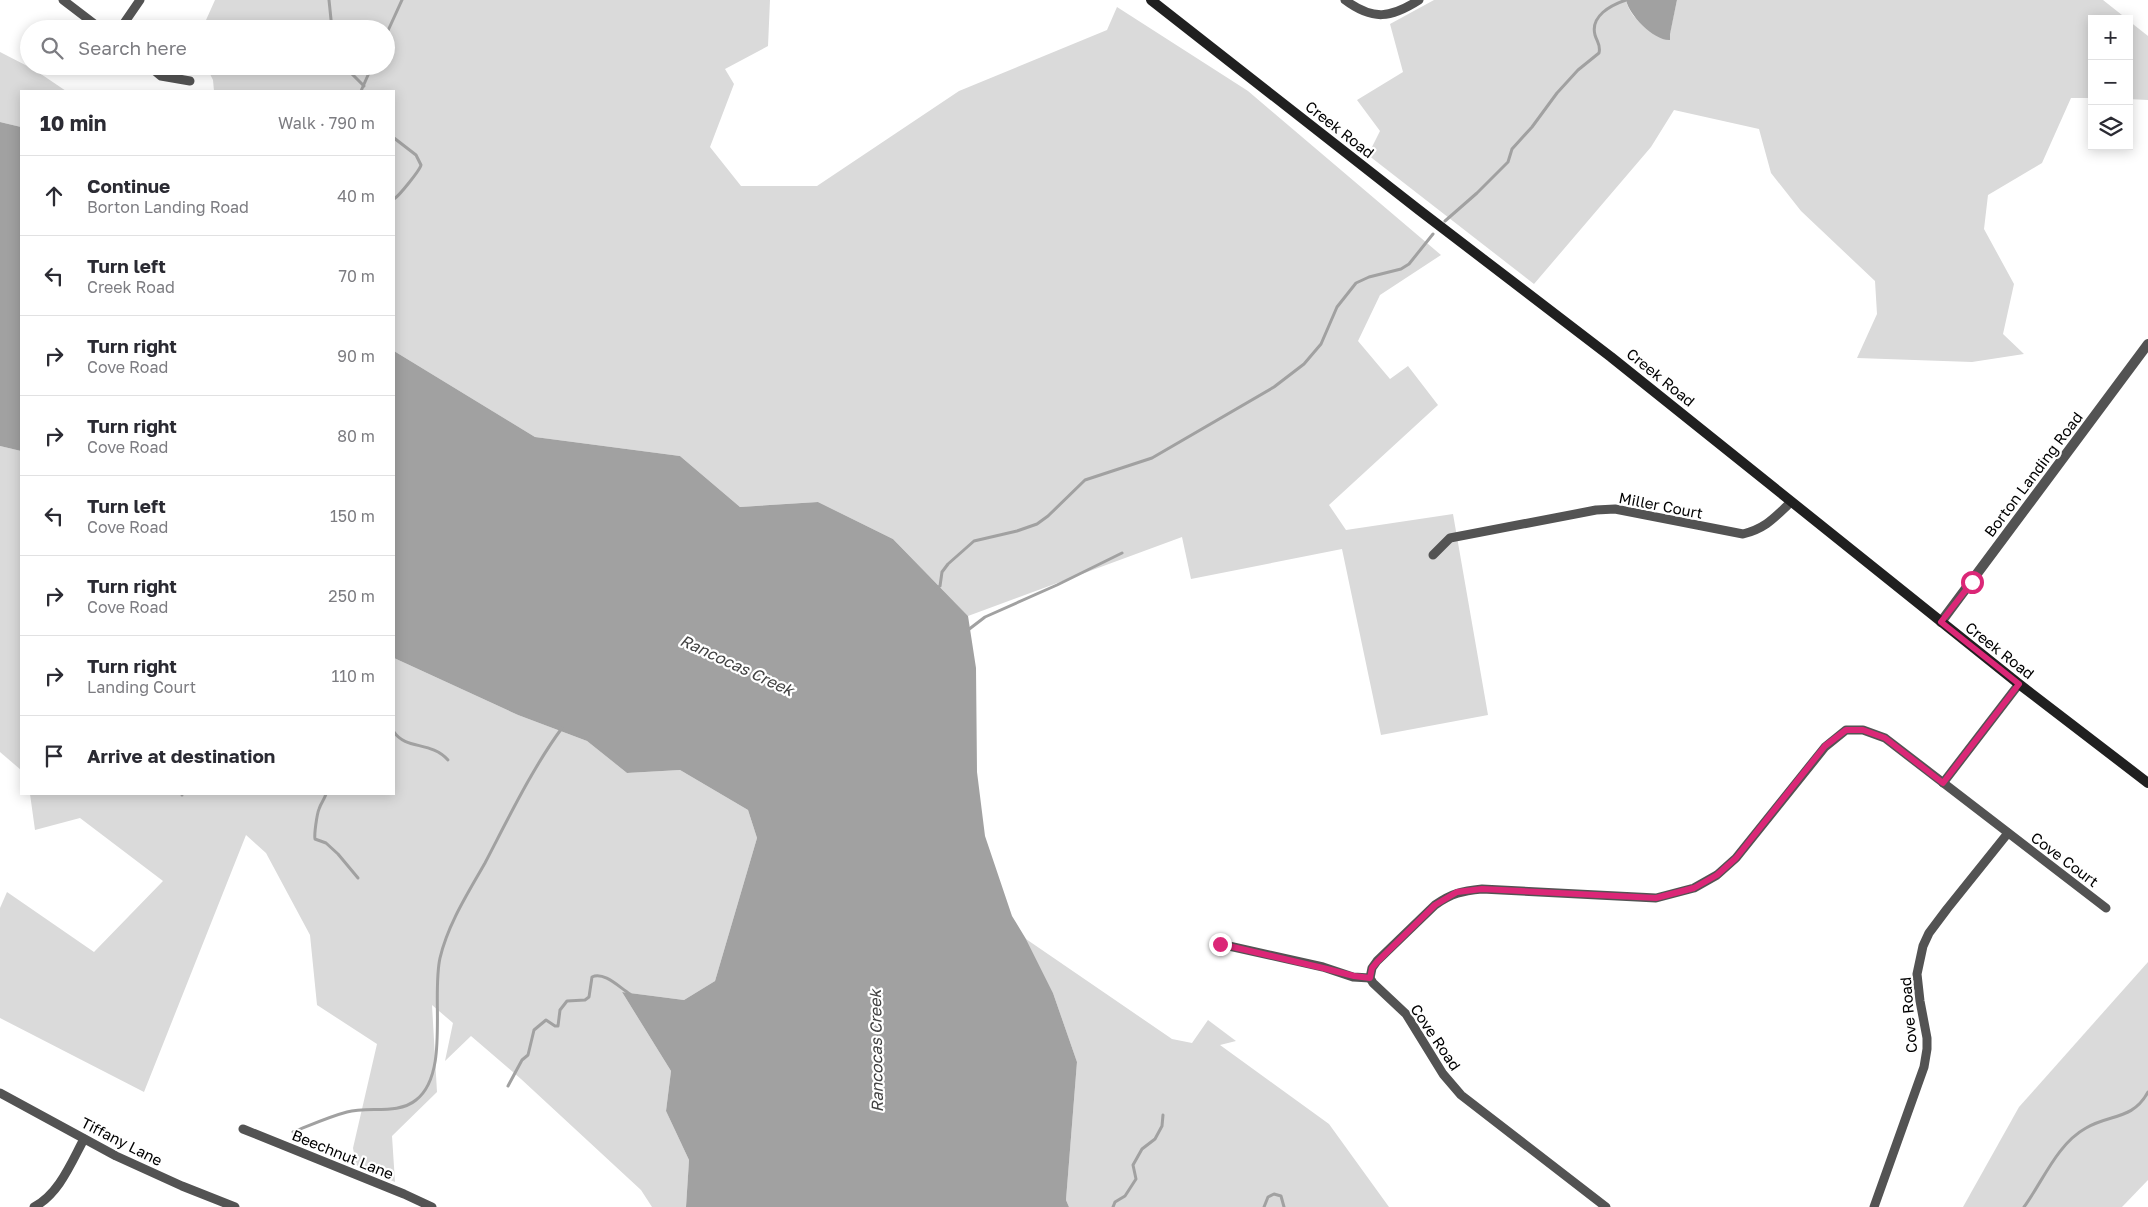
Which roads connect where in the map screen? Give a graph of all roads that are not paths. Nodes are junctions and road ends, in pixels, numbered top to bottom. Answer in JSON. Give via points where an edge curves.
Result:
{"nodes":[{"id":1,"x":64,"y":0,"type":"edge"},
{"id":2,"x":140,"y":0,"type":"edge"},
{"id":3,"x":1151,"y":0,"type":"edge"},
{"id":4,"x":1345,"y":0,"type":"edge"},
{"id":5,"x":1419,"y":0,"type":"edge"},
{"id":6,"x":1163,"y":4,"type":"edge"},
{"id":7,"x":90,"y":20,"type":"edge"},
{"id":8,"x":126,"y":20,"type":"edge"},
{"id":9,"x":160,"y":75,"type":"edge"},
{"id":10,"x":190,"y":82,"type":"dead end"},
{"id":11,"x":2148,"y":344,"type":"edge"},
{"id":12,"x":1791,"y":502,"type":"junction"},
{"id":13,"x":1433,"y":556,"type":"dead end"},
{"id":14,"x":1941,"y":622,"type":"junction"},
{"id":15,"x":2019,"y":684,"type":"junction"},
{"id":16,"x":1943,"y":783,"type":"junction"},
{"id":17,"x":2148,"y":784,"type":"edge"},
{"id":18,"x":2008,"y":833,"type":"junction"},
{"id":19,"x":2106,"y":908,"type":"dead end"},
{"id":20,"x":1220,"y":944,"type":"dead end"},
{"id":21,"x":1370,"y":978,"type":"junction"},
{"id":22,"x":0,"y":1093,"type":"edge"},
{"id":23,"x":243,"y":1129,"type":"dead end"},
{"id":24,"x":84,"y":1139,"type":"junction"},
{"id":25,"x":232,"y":1206,"type":"edge"},
{"id":26,"x":34,"y":1207,"type":"edge"},
{"id":27,"x":432,"y":1207,"type":"edge"},
{"id":28,"x":1606,"y":1207,"type":"edge"},
{"id":29,"x":1874,"y":1207,"type":"edge"}],
"edges":[{"from":1,"to":7,"type":"street"},
{"from":2,"to":8,"type":"street"},
{"from":3,"to":6,"type":"main road","name":"Creek Road"},
{"from":4,"to":5,"type":"street","via":[[1356,9],[1386,14],[1401,12]]},
{"from":6,"to":12,"type":"main road","name":"Creek Road"},
{"from":9,"to":10,"type":"street"},
{"from":11,"to":14,"type":"street","name":"Borton Landing Road"},
{"from":12,"to":13,"type":"street","name":"Miller Court","via":[[1768,525],[1743,534],[1615,509],[1596,510],[1450,538]]},
{"from":12,"to":14,"type":"main road","name":"Creek Road"},
{"from":14,"to":15,"type":"main road","name":"Creek Road"},
{"from":15,"to":16,"type":"street"},
{"from":15,"to":17,"type":"main road","name":"Creek Road"},
{"from":16,"to":18,"type":"street"},
{"from":16,"to":21,"type":"street","via":[[1885,738],[1863,730],[1846,730],[1825,746],[1736,858],[1717,875],[1694,888],[1656,898],[1482,889],[1457,892],[1435,905],[1386,952],[1372,968]]},
{"from":18,"to":19,"type":"street","name":"Cove Court"},
{"from":18,"to":29,"type":"street","name":"Cove Road","via":[[1947,909],[1923,946],[1917,974],[1927,1038],[1924,1067]]},
{"from":20,"to":21,"type":"street"},
{"from":21,"to":28,"type":"street","name":"Cove Road","via":[[1406,1014],[1443,1074],[1461,1095]]},
{"from":22,"to":24,"type":"street","name":"Tiffany Lane"},
{"from":23,"to":27,"type":"street","name":"Beechnut Lane"},
{"from":24,"to":25,"type":"street","name":"Tiffany Lane"},
{"from":24,"to":26,"type":"street","via":[[56,1187]]}]}
